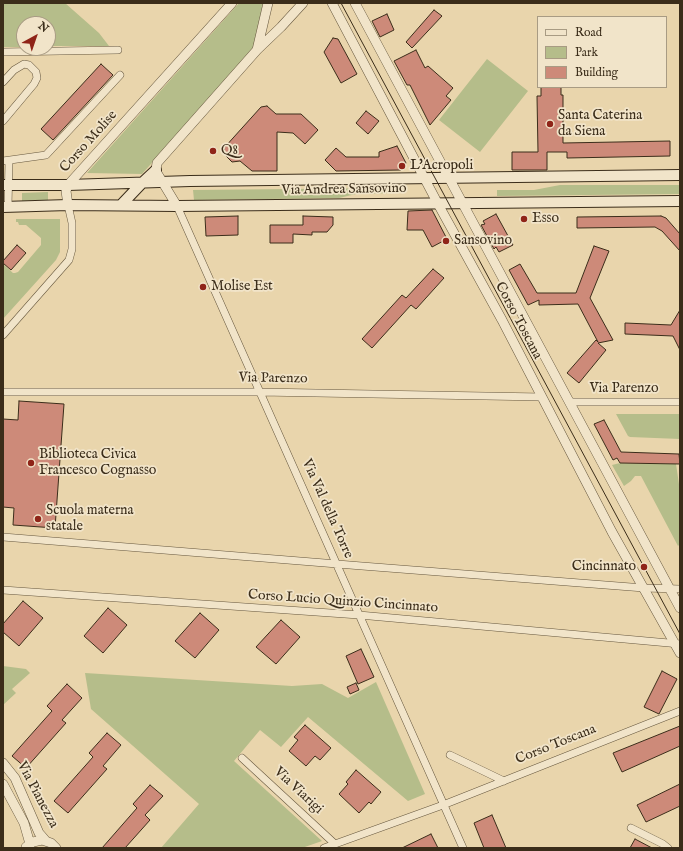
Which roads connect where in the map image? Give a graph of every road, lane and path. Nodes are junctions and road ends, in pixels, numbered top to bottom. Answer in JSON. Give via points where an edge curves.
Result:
{"nodes":[{"id":1,"x":232,"y":3,"type":"edge"},
{"id":2,"x":268,"y":3,"type":"edge"},
{"id":3,"x":303,"y":3,"type":"edge"},
{"id":4,"x":332,"y":3,"type":"edge"},
{"id":5,"x":355,"y":3,"type":"edge"},
{"id":6,"x":118,"y":50,"type":"dead end"},
{"id":7,"x":257,"y":50,"type":"junction"},
{"id":8,"x":3,"y":52,"type":"edge"},
{"id":9,"x":120,"y":75,"type":"dead end"},
{"id":10,"x":3,"y":82,"type":"edge"},
{"id":11,"x":3,"y":121,"type":"edge"},
{"id":12,"x":6,"y":161,"type":"edge"},
{"id":13,"x":156,"y":170,"type":"junction"},
{"id":14,"x":680,"y":175,"type":"edge"},
{"id":15,"x":448,"y":178,"type":"junction"},
{"id":16,"x":424,"y":179,"type":"junction"},
{"id":17,"x":162,"y":182,"type":"junction"},
{"id":18,"x":141,"y":184,"type":"junction"},
{"id":19,"x":6,"y":185,"type":"edge"},
{"id":20,"x":68,"y":185,"type":"junction"},
{"id":21,"x":680,"y":201,"type":"edge"},
{"id":22,"x":438,"y":204,"type":"junction"},
{"id":23,"x":463,"y":204,"type":"junction"},
{"id":24,"x":68,"y":205,"type":"junction"},
{"id":25,"x":121,"y":205,"type":"junction"},
{"id":26,"x":177,"y":206,"type":"junction"},
{"id":27,"x":6,"y":207,"type":"edge"},
{"id":28,"x":3,"y":335,"type":"edge"},
{"id":29,"x":3,"y":392,"type":"edge"},
{"id":30,"x":260,"y":392,"type":"junction"},
{"id":31,"x":542,"y":397,"type":"junction"},
{"id":32,"x":568,"y":402,"type":"junction"},
{"id":33,"x":680,"y":402,"type":"edge"},
{"id":34,"x":3,"y":537,"type":"edge"},
{"id":35,"x":336,"y":564,"type":"junction"},
{"id":36,"x":644,"y":588,"type":"junction"},
{"id":37,"x":670,"y":589,"type":"junction"},
{"id":38,"x":680,"y":589,"type":"edge"},
{"id":39,"x":3,"y":590,"type":"edge"},
{"id":40,"x":680,"y":608,"type":"edge"},
{"id":41,"x":359,"y":615,"type":"junction"},
{"id":42,"x":677,"y":643,"type":"edge"},
{"id":43,"x":680,"y":653,"type":"edge"},
{"id":44,"x":680,"y":711,"type":"edge"},
{"id":45,"x":450,"y":755,"type":"dead end"},
{"id":46,"x":242,"y":758,"type":"dead end"},
{"id":47,"x":3,"y":763,"type":"edge"},
{"id":48,"x":504,"y":781,"type":"junction"},
{"id":49,"x":3,"y":784,"type":"edge"},
{"id":50,"x":443,"y":805,"type":"junction"},
{"id":51,"x":631,"y":828,"type":"dead end"},
{"id":52,"x":46,"y":841,"type":"junction"},
{"id":53,"x":335,"y":844,"type":"junction"},
{"id":54,"x":28,"y":846,"type":"edge"},
{"id":55,"x":56,"y":848,"type":"edge"},
{"id":56,"x":324,"y":848,"type":"edge"},
{"id":57,"x":463,"y":848,"type":"edge"},
{"id":58,"x":668,"y":848,"type":"edge"}],
"edges":[{"from":1,"to":20,"type":"street","name":"Corso Molise"},
{"from":2,"to":7,"type":"street"},
{"from":3,"to":7,"type":"street"},
{"from":4,"to":16,"type":"street","name":"Corso Toscana"},
{"from":5,"to":15,"type":"street","name":"Corso Toscana"},
{"from":6,"to":8,"type":"street"},
{"from":7,"to":13,"type":"street","via":[[161,158]]},
{"from":9,"to":12,"type":"street","name":"Via Andrea Sansovino","via":[[46,155]]},
{"from":10,"to":11,"type":"street","via":[[24,64],[29,65],[38,78]]},
{"from":12,"to":19,"type":"street","name":"Via Andrea Sansovino"},
{"from":13,"to":17,"type":"street"},
{"from":13,"to":18,"type":"main road"},
{"from":14,"to":15,"type":"main road","name":"Via Andrea Sansovino"},
{"from":15,"to":16,"type":"main road","name":"Via Andrea Sansovino"},
{"from":15,"to":23,"type":"street","name":"Corso Toscana"},
{"from":16,"to":17,"type":"main road","name":"Via Andrea Sansovino"},
{"from":16,"to":22,"type":"street","name":"Corso Toscana"},
{"from":17,"to":18,"type":"main road","name":"Via Andrea Sansovino"},
{"from":17,"to":26,"type":"street","name":"Via Val della Torre"},
{"from":18,"to":20,"type":"main road","name":"Via Andrea Sansovino"},
{"from":18,"to":25,"type":"main road"},
{"from":19,"to":20,"type":"main road","name":"Via Andrea Sansovino"},
{"from":19,"to":27,"type":"street","name":"Via Andrea Sansovino"},
{"from":20,"to":24,"type":"street","name":"Corso Molise"},
{"from":21,"to":23,"type":"main road","name":"Via Andrea Sansovino"},
{"from":22,"to":23,"type":"main road","name":"Via Andrea Sansovino"},
{"from":22,"to":26,"type":"main road","name":"Via Andrea Sansovino"},
{"from":22,"to":31,"type":"street","name":"Corso Toscana"},
{"from":23,"to":32,"type":"street","name":"Corso Toscana"},
{"from":24,"to":25,"type":"main road","name":"Via Andrea Sansovino"},
{"from":24,"to":27,"type":"main road","name":"Via Andrea Sansovino"},
{"from":24,"to":28,"type":"street","name":"Corso Molise","via":[[72,223],[72,249],[69,260]]},
{"from":25,"to":26,"type":"main road","name":"Via Andrea Sansovino"},
{"from":26,"to":30,"type":"street","name":"Via Val della Torre"},
{"from":29,"to":30,"type":"street","name":"Via Parenzo"},
{"from":30,"to":31,"type":"street","name":"Via Parenzo"},
{"from":30,"to":35,"type":"street","name":"Via Val della Torre"},
{"from":31,"to":36,"type":"street","name":"Corso Toscana"},
{"from":32,"to":33,"type":"street","name":"Via Parenzo"},
{"from":32,"to":37,"type":"street","name":"Corso Toscana"},
{"from":34,"to":35,"type":"street"},
{"from":35,"to":36,"type":"street"},
{"from":35,"to":41,"type":"street","name":"Via Val della Torre"},
{"from":36,"to":37,"type":"street"},
{"from":36,"to":42,"type":"street","name":"Corso Toscana"},
{"from":37,"to":38,"type":"street"},
{"from":37,"to":40,"type":"street","name":"Corso Toscana"},
{"from":39,"to":41,"type":"street","name":"Corso Lucio Quinzio Cincinnato"},
{"from":41,"to":42,"type":"street","name":"Corso Lucio Quinzio Cincinnato"},
{"from":41,"to":50,"type":"street","name":"Via Val della Torre"},
{"from":42,"to":43,"type":"street","name":"Corso Toscana"},
{"from":44,"to":48,"type":"street","name":"Corso Toscana"},
{"from":45,"to":48,"type":"street"},
{"from":46,"to":53,"type":"street","name":"Via Viarigi"},
{"from":47,"to":52,"type":"street","name":"Via Pianezza","via":[[15,778],[39,833]]},
{"from":48,"to":50,"type":"street","name":"Corso Toscana"},
{"from":49,"to":54,"type":"street","name":"Via Pianezza","via":[[24,823]]},
{"from":50,"to":53,"type":"street","name":"Corso Toscana"},
{"from":50,"to":57,"type":"street","name":"Via Val della Torre"},
{"from":51,"to":58,"type":"street"},
{"from":52,"to":54,"type":"street","name":"Via Pianezza","via":[[37,841]]},
{"from":52,"to":55,"type":"street","name":"Via Pianezza"},
{"from":53,"to":56,"type":"street","name":"Corso Toscana"}]}
